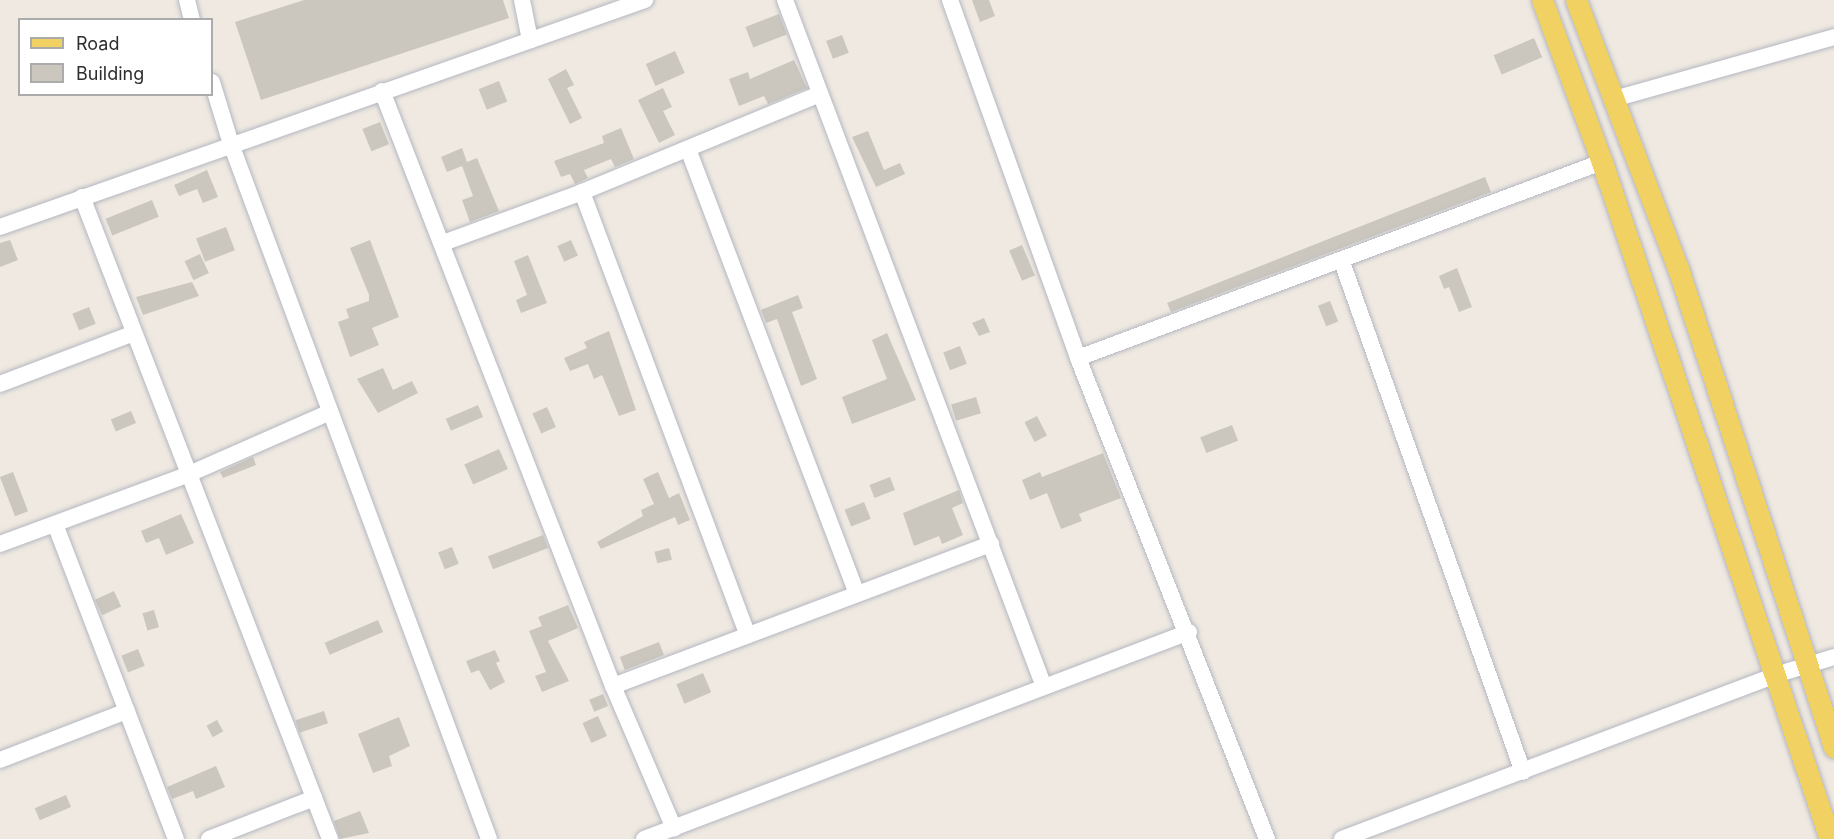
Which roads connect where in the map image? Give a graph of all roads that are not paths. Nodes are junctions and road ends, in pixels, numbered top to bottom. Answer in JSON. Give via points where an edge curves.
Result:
{"nodes":[{"id":1,"x":187,"y":0,"type":"edge"},
{"id":2,"x":522,"y":0,"type":"edge"},
{"id":3,"x":645,"y":0,"type":"edge"},
{"id":4,"x":785,"y":0,"type":"edge"},
{"id":5,"x":950,"y":0,"type":"edge"},
{"id":6,"x":1542,"y":0,"type":"edge"},
{"id":7,"x":1576,"y":0,"type":"edge"},
{"id":8,"x":192,"y":18,"type":"edge"},
{"id":9,"x":1834,"y":37,"type":"edge"},
{"id":10,"x":530,"y":40,"type":"junction"},
{"id":11,"x":213,"y":85,"type":"edge"},
{"id":12,"x":382,"y":91,"type":"junction"},
{"id":13,"x":820,"y":94,"type":"junction"},
{"id":14,"x":1614,"y":99,"type":"junction"},
{"id":15,"x":231,"y":144,"type":"junction"},
{"id":16,"x":688,"y":149,"type":"junction"},
{"id":17,"x":1602,"y":162,"type":"junction"},
{"id":18,"x":582,"y":192,"type":"junction"},
{"id":19,"x":82,"y":197,"type":"junction"},
{"id":20,"x":0,"y":227,"type":"edge"},
{"id":21,"x":443,"y":243,"type":"junction"},
{"id":22,"x":1342,"y":262,"type":"junction"},
{"id":23,"x":135,"y":333,"type":"junction"},
{"id":24,"x":1078,"y":358,"type":"junction"},
{"id":25,"x":0,"y":384,"type":"edge"},
{"id":26,"x":330,"y":412,"type":"junction"},
{"id":27,"x":189,"y":474,"type":"junction"},
{"id":28,"x":54,"y":524,"type":"junction"},
{"id":29,"x":0,"y":544,"type":"edge"},
{"id":30,"x":991,"y":544,"type":"junction"},
{"id":31,"x":857,"y":594,"type":"junction"},
{"id":32,"x":1189,"y":632,"type":"junction"},
{"id":33,"x":748,"y":635,"type":"junction"},
{"id":34,"x":1834,"y":657,"type":"edge"},
{"id":35,"x":1805,"y":665,"type":"junction"},
{"id":36,"x":1775,"y":675,"type":"junction"},
{"id":37,"x":613,"y":686,"type":"junction"},
{"id":38,"x":1044,"y":687,"type":"junction"},
{"id":39,"x":127,"y":711,"type":"junction"},
{"id":40,"x":1834,"y":747,"type":"edge"},
{"id":41,"x":0,"y":760,"type":"edge"},
{"id":42,"x":1523,"y":772,"type":"junction"},
{"id":43,"x":314,"y":798,"type":"junction"},
{"id":44,"x":674,"y":828,"type":"junction"},
{"id":45,"x":176,"y":839,"type":"edge"},
{"id":46,"x":209,"y":839,"type":"edge"},
{"id":47,"x":330,"y":839,"type":"edge"},
{"id":48,"x":489,"y":839,"type":"edge"},
{"id":49,"x":644,"y":839,"type":"edge"},
{"id":50,"x":1267,"y":839,"type":"edge"},
{"id":51,"x":1342,"y":839,"type":"edge"},
{"id":52,"x":1830,"y":839,"type":"edge"}],
"edges":[{"from":1,"to":8,"type":"street"},
{"from":2,"to":10,"type":"street"},
{"from":3,"to":10,"type":"street"},
{"from":4,"to":13,"type":"street"},
{"from":5,"to":24,"type":"street"},
{"from":6,"to":17,"type":"main road"},
{"from":7,"to":14,"type":"main road"},
{"from":9,"to":14,"type":"street"},
{"from":10,"to":12,"type":"street"},
{"from":11,"to":15,"type":"street"},
{"from":12,"to":15,"type":"street"},
{"from":12,"to":21,"type":"street"},
{"from":13,"to":16,"type":"street"},
{"from":13,"to":30,"type":"street"},
{"from":14,"to":35,"type":"main road","via":[[1678,268]]},
{"from":15,"to":19,"type":"street"},
{"from":15,"to":26,"type":"street"},
{"from":16,"to":18,"type":"street"},
{"from":16,"to":31,"type":"street"},
{"from":17,"to":22,"type":"street"},
{"from":17,"to":36,"type":"main road"},
{"from":18,"to":21,"type":"street"},
{"from":18,"to":33,"type":"street"},
{"from":19,"to":20,"type":"street"},
{"from":19,"to":23,"type":"street"},
{"from":21,"to":37,"type":"street"},
{"from":22,"to":24,"type":"street"},
{"from":22,"to":42,"type":"street"},
{"from":23,"to":25,"type":"street"},
{"from":23,"to":27,"type":"street"},
{"from":24,"to":32,"type":"street"},
{"from":26,"to":27,"type":"street"},
{"from":26,"to":48,"type":"street"},
{"from":27,"to":28,"type":"street"},
{"from":27,"to":43,"type":"street"},
{"from":28,"to":29,"type":"street"},
{"from":28,"to":39,"type":"street"},
{"from":30,"to":31,"type":"street"},
{"from":30,"to":38,"type":"street"},
{"from":31,"to":33,"type":"street"},
{"from":32,"to":38,"type":"street"},
{"from":32,"to":50,"type":"street"},
{"from":33,"to":37,"type":"street"},
{"from":34,"to":35,"type":"street"},
{"from":35,"to":36,"type":"street"},
{"from":35,"to":40,"type":"main road"},
{"from":36,"to":42,"type":"street"},
{"from":36,"to":52,"type":"main road"},
{"from":37,"to":44,"type":"street"},
{"from":38,"to":44,"type":"street"},
{"from":39,"to":41,"type":"street"},
{"from":39,"to":45,"type":"street"},
{"from":42,"to":51,"type":"street"},
{"from":43,"to":46,"type":"street"},
{"from":43,"to":47,"type":"street"},
{"from":44,"to":49,"type":"street"}]}
